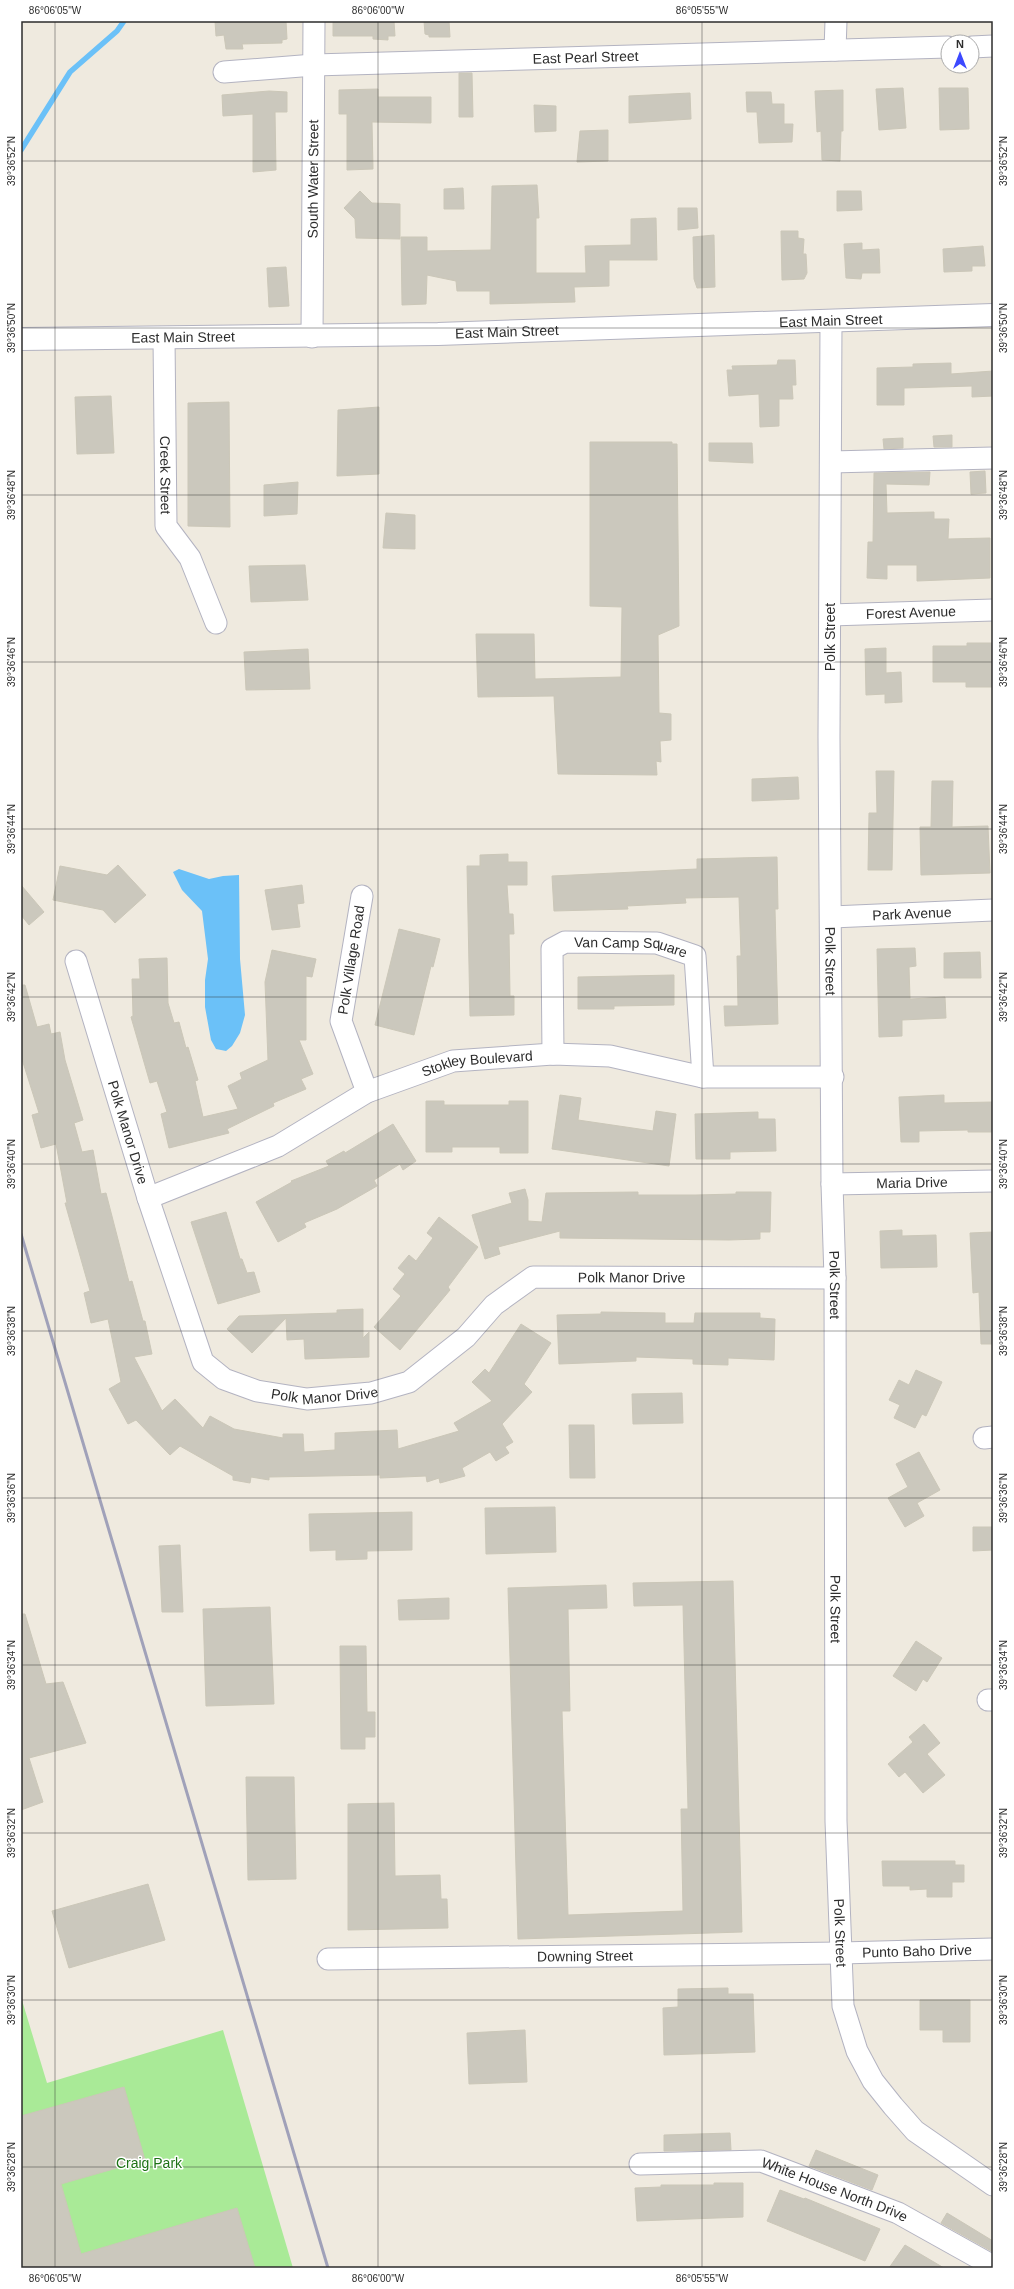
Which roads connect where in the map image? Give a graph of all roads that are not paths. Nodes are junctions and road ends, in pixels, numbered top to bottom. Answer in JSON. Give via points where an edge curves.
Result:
{"nodes":[{"id":1,"x":314,"y":21,"type":"edge"},
{"id":2,"x":836,"y":21,"type":"edge"},
{"id":3,"x":993,"y":46,"type":"edge"},
{"id":4,"x":940,"y":47,"type":"edge"},
{"id":5,"x":980,"y":47,"type":"edge"},
{"id":6,"x":835,"y":50,"type":"junction"},
{"id":7,"x":314,"y":65,"type":"junction"},
{"id":8,"x":224,"y":72,"type":"dead end"},
{"id":9,"x":993,"y":315,"type":"edge"},
{"id":10,"x":832,"y":322,"type":"junction"},
{"id":11,"x":312,"y":336,"type":"junction"},
{"id":12,"x":164,"y":338,"type":"junction"},
{"id":13,"x":21,"y":339,"type":"edge"},
{"id":14,"x":993,"y":458,"type":"edge"},
{"id":15,"x":831,"y":462,"type":"junction"},
{"id":16,"x":993,"y":610,"type":"edge"},
{"id":17,"x":830,"y":616,"type":"junction"},
{"id":18,"x":216,"y":623,"type":"dead end"},
{"id":19,"x":362,"y":896,"type":"dead end"},
{"id":20,"x":993,"y":910,"type":"edge"},
{"id":21,"x":832,"y":917,"type":"junction"},
{"id":22,"x":76,"y":961,"type":"dead end"},
{"id":23,"x":553,"y":1054,"type":"junction"},
{"id":24,"x":833,"y":1076,"type":"junction"},
{"id":25,"x":703,"y":1077,"type":"junction"},
{"id":26,"x":367,"y":1092,"type":"junction"},
{"id":27,"x":993,"y":1181,"type":"edge"},
{"id":28,"x":832,"y":1184,"type":"junction"},
{"id":29,"x":148,"y":1198,"type":"junction"},
{"id":30,"x":835,"y":1278,"type":"junction"},
{"id":31,"x":993,"y":1948,"type":"edge"},
{"id":32,"x":840,"y":1953,"type":"junction"},
{"id":33,"x":328,"y":1959,"type":"dead end"},
{"id":34,"x":640,"y":2164,"type":"dead end"},
{"id":35,"x":993,"y":2185,"type":"edge"},
{"id":36,"x":993,"y":2266,"type":"edge"}],
"edges":[{"from":1,"to":7,"type":"street","name":"South Water Street"},
{"from":2,"to":6,"type":"street"},
{"from":3,"to":5,"type":"street"},
{"from":4,"to":6,"type":"street","name":"East Pearl Street"},
{"from":6,"to":7,"type":"street","name":"East Pearl Street"},
{"from":7,"to":8,"type":"street","name":"East Pearl Street"},
{"from":7,"to":11,"type":"street","name":"South Water Street"},
{"from":9,"to":10,"type":"main road","name":"East Main Street"},
{"from":10,"to":11,"type":"main road","name":"East Main Street"},
{"from":10,"to":15,"type":"street","name":"Polk Street"},
{"from":11,"to":12,"type":"main road","name":"East Main Street"},
{"from":12,"to":13,"type":"main road","name":"East Main Street"},
{"from":12,"to":18,"type":"street","name":"Creek Street","via":[[166,526],[190,558]]},
{"from":14,"to":15,"type":"street"},
{"from":15,"to":17,"type":"street","name":"Polk Street"},
{"from":16,"to":17,"type":"street","name":"Forest Avenue"},
{"from":17,"to":21,"type":"street","name":"Polk Street"},
{"from":19,"to":26,"type":"street","name":"Polk Village Road","via":[[341,1021]]},
{"from":20,"to":21,"type":"street","name":"Park Avenue"},
{"from":21,"to":24,"type":"street","name":"Polk Street"},
{"from":22,"to":29,"type":"street","name":"Polk Manor Drive"},
{"from":23,"to":25,"type":"street","name":"Stokley Boulevard","via":[[610,1056]]},
{"from":23,"to":25,"type":"street","name":"Van Camp Square","via":[[552,949],[565,942],[657,943],[695,956]]},
{"from":23,"to":26,"type":"street","name":"Stokley Boulevard","via":[[453,1061]]},
{"from":24,"to":25,"type":"street","name":"Stokley Boulevard"},
{"from":24,"to":28,"type":"street","name":"Polk Street"},
{"from":26,"to":29,"type":"street","name":"Stokley Boulevard","via":[[278,1146]]},
{"from":27,"to":28,"type":"street","name":"Maria Drive"},
{"from":28,"to":30,"type":"street","name":"Polk Street"},
{"from":29,"to":30,"type":"street","name":"Polk Manor Drive","via":[[202,1362],[224,1379],[256,1391],[308,1398],[371,1393],[409,1382],[466,1337],[494,1305],[533,1277]]},
{"from":30,"to":32,"type":"street","name":"Polk Street","via":[[836,1821]]},
{"from":31,"to":32,"type":"street","name":"Punto Baho Drive"},
{"from":32,"to":33,"type":"street","name":"Downing Street"},
{"from":32,"to":35,"type":"street","name":"Polk Street","via":[[843,2006],[857,2051],[873,2081],[915,2131]]},
{"from":34,"to":36,"type":"street","name":"White House North Drive","via":[[761,2161],[898,2213]]}]}
